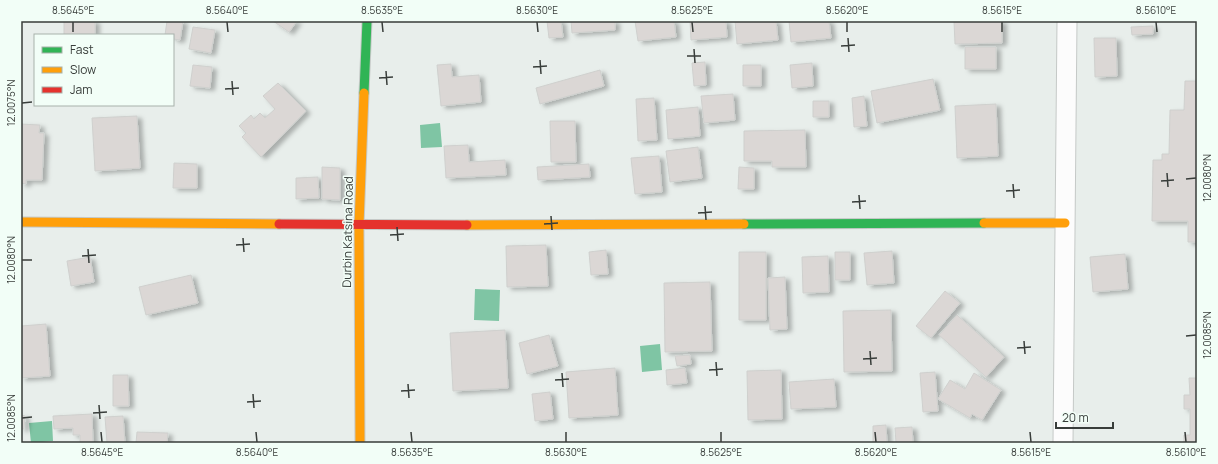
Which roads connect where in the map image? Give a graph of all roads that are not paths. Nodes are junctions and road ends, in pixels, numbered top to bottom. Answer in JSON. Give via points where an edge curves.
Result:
{"nodes":[{"id":1,"x":367,"y":21,"type":"edge"},
{"id":2,"x":1067,"y":21,"type":"edge"},
{"id":3,"x":21,"y":222,"type":"edge"},
{"id":4,"x":1065,"y":223,"type":"junction"},
{"id":5,"x":359,"y":225,"type":"junction"},
{"id":6,"x":360,"y":443,"type":"edge"},
{"id":7,"x":1063,"y":443,"type":"edge"}],
"edges":[{"from":1,"to":5,"type":"street","name":"Durbin Katsina Road"},
{"from":2,"to":4,"type":"street"},
{"from":3,"to":5,"type":"street"},
{"from":4,"to":5,"type":"street"},
{"from":4,"to":7,"type":"street"},
{"from":5,"to":6,"type":"street","name":"Durbin Katsina Road"}]}
